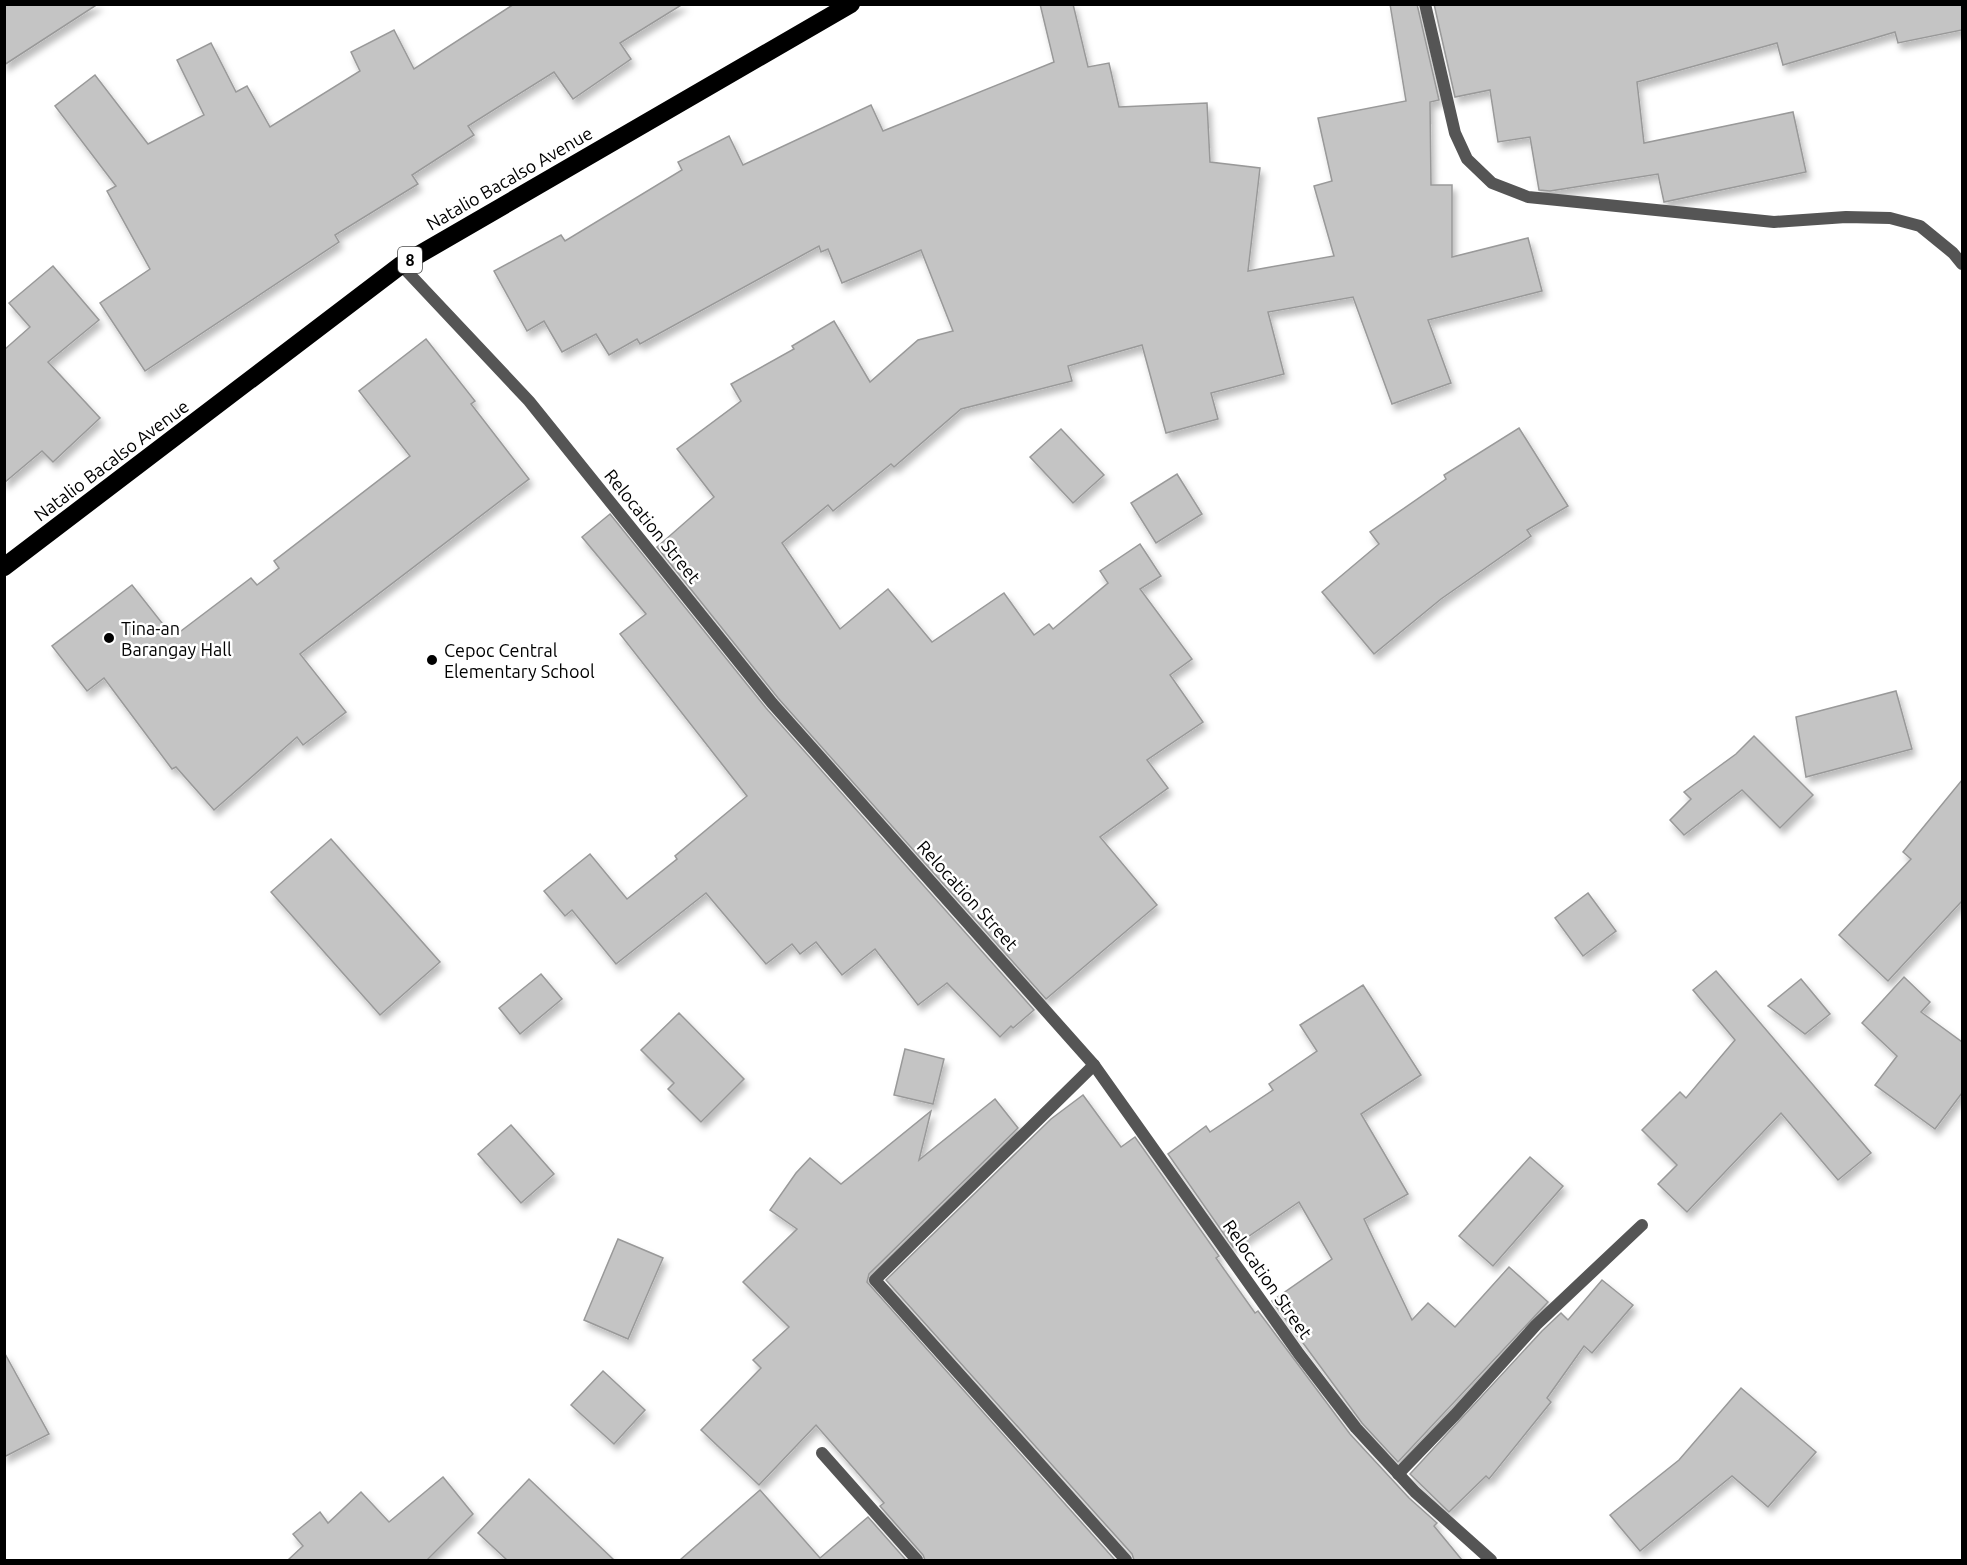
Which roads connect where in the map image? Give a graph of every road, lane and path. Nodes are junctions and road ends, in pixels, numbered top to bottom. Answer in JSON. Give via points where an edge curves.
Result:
{"nodes":[{"id":1,"x":851,"y":4,"type":"edge"},
{"id":2,"x":1425,"y":4,"type":"edge"},
{"id":3,"x":1962,"y":264,"type":"edge"},
{"id":4,"x":401,"y":265,"type":"junction"},
{"id":5,"x":4,"y":567,"type":"edge"},
{"id":6,"x":1094,"y":1065,"type":"junction"},
{"id":7,"x":1642,"y":1225,"type":"dead end"},
{"id":8,"x":822,"y":1453,"type":"dead end"},
{"id":9,"x":1398,"y":1474,"type":"junction"},
{"id":10,"x":917,"y":1560,"type":"edge"},
{"id":11,"x":1126,"y":1560,"type":"edge"},
{"id":12,"x":1491,"y":1560,"type":"edge"}],
"edges":[{"from":1,"to":4,"type":"highway","name":"Natalio Bacalso Avenue","number":"8"},
{"from":2,"to":3,"type":"street","via":[[1455,133],[1467,159],[1492,183],[1528,197],[1774,222],[1846,216],[1890,218],[1920,226]]},
{"from":4,"to":5,"type":"highway","name":"Natalio Bacalso Avenue","number":"8"},
{"from":4,"to":6,"type":"street","name":"Relocation Street","via":[[529,401],[772,703]]},
{"from":6,"to":9,"type":"street","name":"Relocation Street","via":[[1299,1354],[1356,1428]]},
{"from":6,"to":11,"type":"street","via":[[875,1280]]},
{"from":7,"to":9,"type":"street","via":[[1536,1325]]},
{"from":8,"to":10,"type":"street"},
{"from":9,"to":12,"type":"street","name":"Relocation Street"}]}
